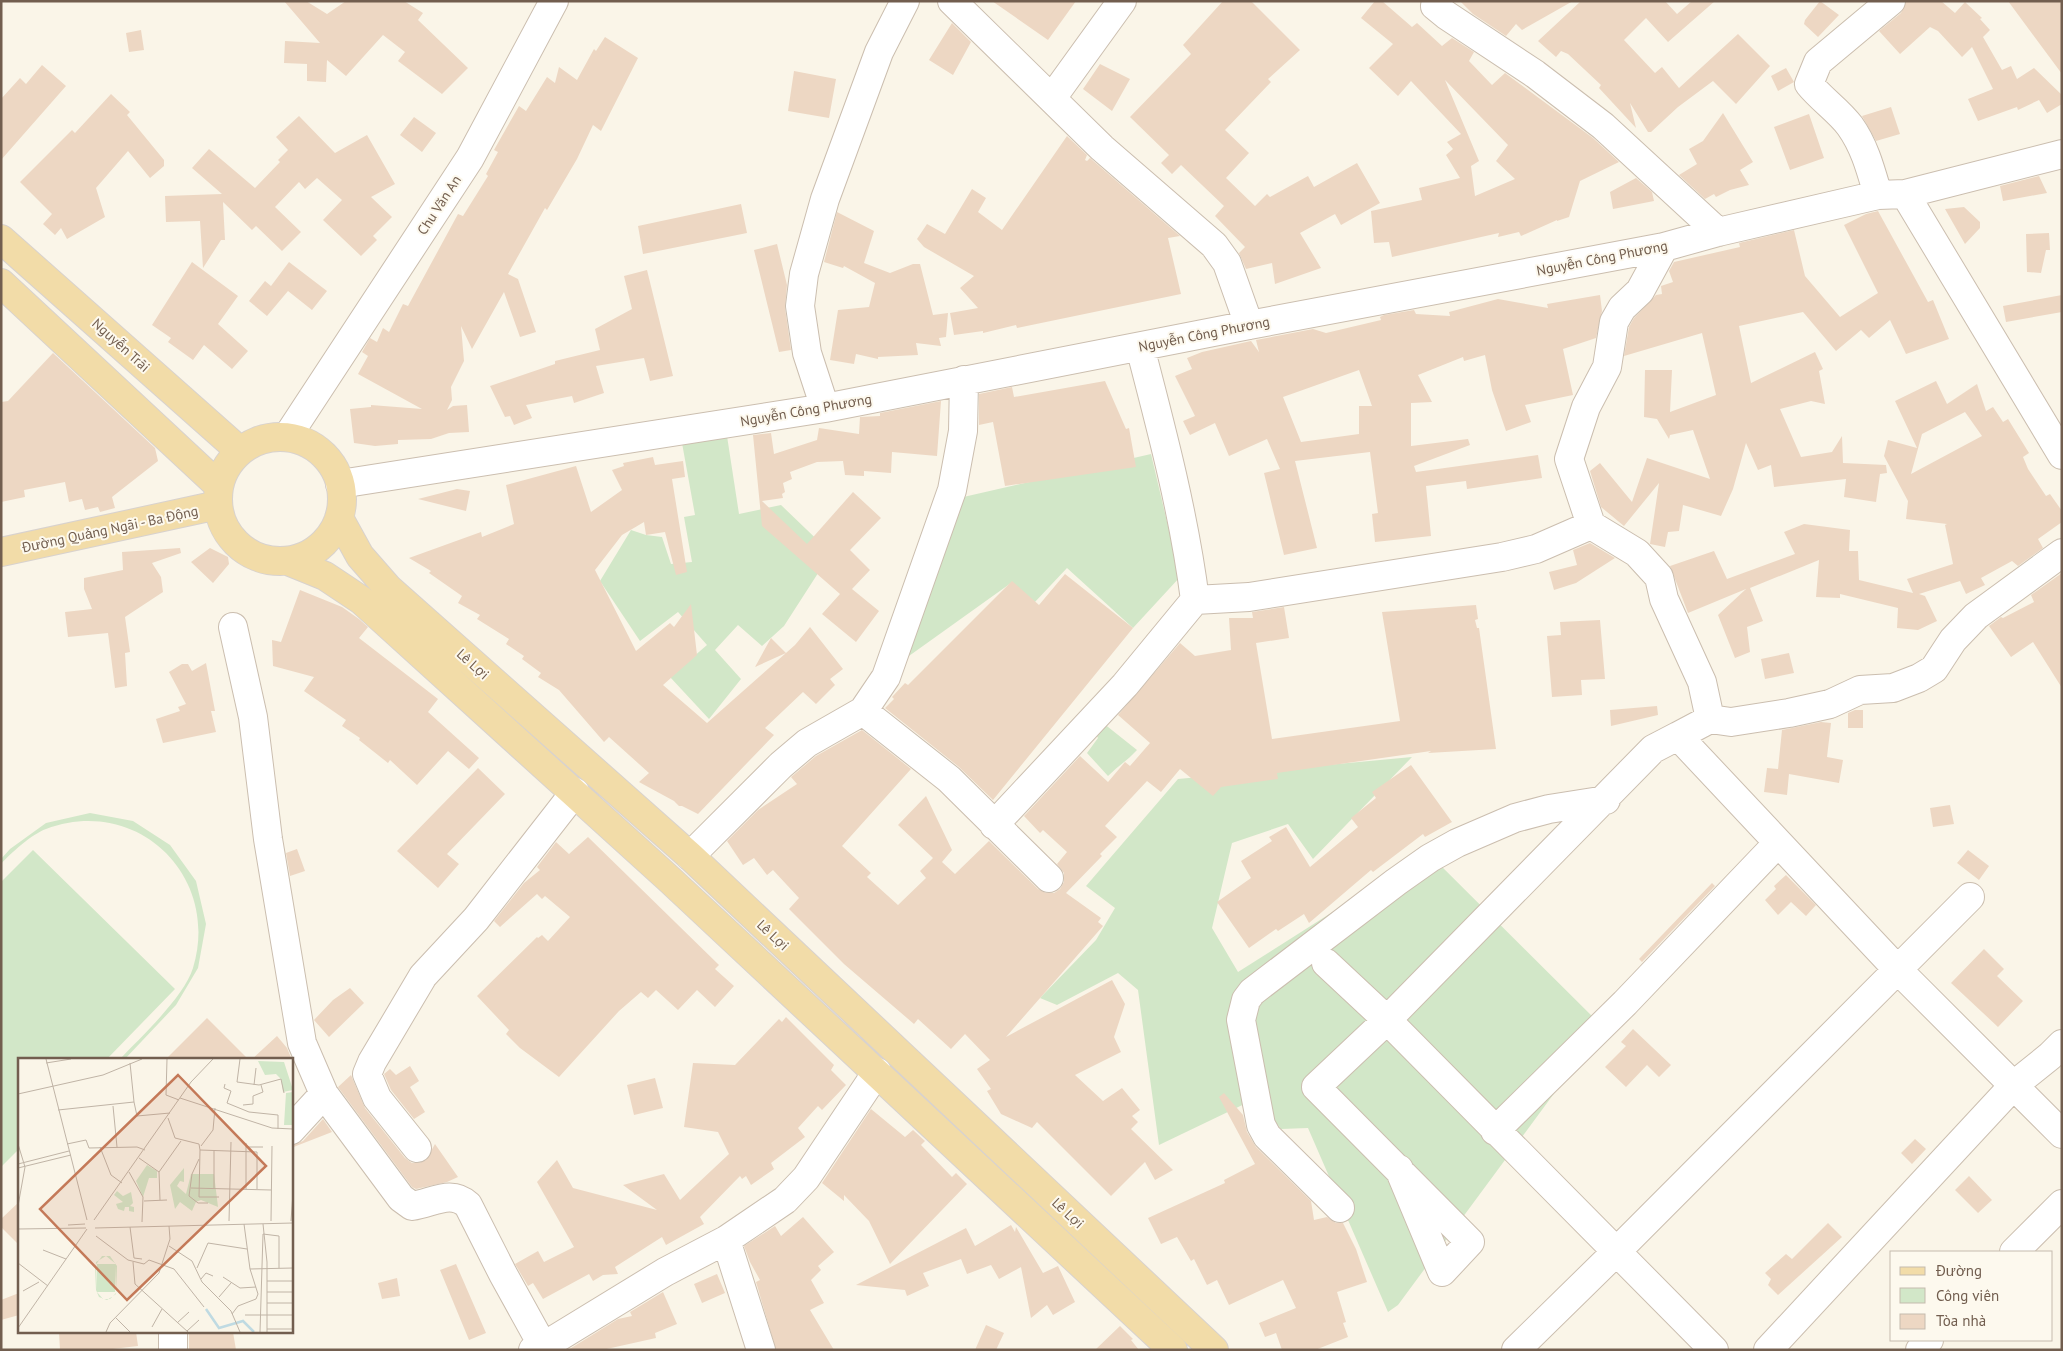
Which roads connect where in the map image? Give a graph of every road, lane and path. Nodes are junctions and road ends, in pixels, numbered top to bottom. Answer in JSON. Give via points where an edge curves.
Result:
{"nodes":[{"id":1,"x":554,"y":1,"type":"edge"},
{"id":2,"x":906,"y":1,"type":"edge"},
{"id":3,"x":952,"y":1,"type":"edge"},
{"id":4,"x":1122,"y":1,"type":"edge"},
{"id":5,"x":1892,"y":1,"type":"edge"},
{"id":6,"x":1428,"y":3,"type":"edge"},
{"id":7,"x":1052,"y":98,"type":"junction"},
{"id":8,"x":2062,"y":154,"type":"edge"},
{"id":9,"x":1892,"y":195,"type":"junction"},
{"id":10,"x":1718,"y":232,"type":"junction"},
{"id":11,"x":1,"y":239,"type":"edge"},
{"id":12,"x":1664,"y":247,"type":"junction"},
{"id":13,"x":1,"y":283,"type":"edge"},
{"id":14,"x":1249,"y":325,"type":"junction"},
{"id":15,"x":1140,"y":347,"type":"junction"},
{"id":16,"x":964,"y":380,"type":"junction"},
{"id":17,"x":824,"y":408,"type":"junction"},
{"id":18,"x":287,"y":437,"type":"junction"},
{"id":19,"x":240,"y":451,"type":"junction"},
{"id":20,"x":2062,"y":455,"type":"edge"},
{"id":21,"x":340,"y":484,"type":"junction"},
{"id":22,"x":218,"y":496,"type":"junction"},
{"id":23,"x":339,"y":518,"type":"junction"},
{"id":24,"x":1591,"y":525,"type":"junction"},
{"id":25,"x":1,"y":552,"type":"edge"},
{"id":26,"x":2062,"y":552,"type":"edge"},
{"id":27,"x":288,"y":561,"type":"junction"},
{"id":28,"x":1195,"y":600,"type":"junction"},
{"id":29,"x":233,"y":628,"type":"dead end"},
{"id":30,"x":864,"y":711,"type":"junction"},
{"id":31,"x":1710,"y":719,"type":"junction"},
{"id":32,"x":1678,"y":736,"type":"junction"},
{"id":33,"x":575,"y":792,"type":"junction"},
{"id":34,"x":1606,"y":800,"type":"junction"},
{"id":35,"x":994,"y":824,"type":"junction"},
{"id":36,"x":1777,"y":844,"type":"junction"},
{"id":37,"x":690,"y":856,"type":"junction"},
{"id":38,"x":1049,"y":878,"type":"dead end"},
{"id":39,"x":669,"y":879,"type":"junction"},
{"id":40,"x":1970,"y":897,"type":"dead end"},
{"id":41,"x":1326,"y":963,"type":"dead end"},
{"id":42,"x":1897,"y":970,"type":"junction"},
{"id":43,"x":1387,"y":1020,"type":"junction"},
{"id":44,"x":896,"y":1051,"type":"junction"},
{"id":45,"x":2058,"y":1056,"type":"edge"},
{"id":46,"x":876,"y":1072,"type":"junction"},
{"id":47,"x":2014,"y":1085,"type":"junction"},
{"id":48,"x":324,"y":1094,"type":"junction"},
{"id":49,"x":292,"y":1129,"type":"edge"},
{"id":50,"x":1495,"y":1131,"type":"junction"},
{"id":51,"x":2062,"y":1134,"type":"edge"},
{"id":52,"x":417,"y":1148,"type":"dead end"},
{"id":53,"x":1400,"y":1169,"type":"dead end"},
{"id":54,"x":2062,"y":1204,"type":"edge"},
{"id":55,"x":1340,"y":1208,"type":"dead end"},
{"id":56,"x":726,"y":1240,"type":"junction"},
{"id":57,"x":2015,"y":1251,"type":"edge"},
{"id":58,"x":1616,"y":1252,"type":"junction"},
{"id":59,"x":173,"y":1334,"type":"edge"},
{"id":60,"x":541,"y":1349,"type":"edge"},
{"id":61,"x":173,"y":1350,"type":"edge"},
{"id":62,"x":761,"y":1350,"type":"edge"},
{"id":63,"x":1173,"y":1350,"type":"edge"},
{"id":64,"x":1214,"y":1350,"type":"edge"},
{"id":65,"x":1516,"y":1350,"type":"edge"},
{"id":66,"x":1714,"y":1350,"type":"edge"},
{"id":67,"x":1768,"y":1350,"type":"edge"}],
"edges":[{"from":1,"to":18,"type":"street","name":"Chu Văn An","via":[[470,158]]},
{"from":2,"to":17,"type":"street","via":[[879,52],[825,199],[804,274],[800,306],[807,353]]},
{"from":3,"to":7,"type":"street"},
{"from":4,"to":7,"type":"street"},
{"from":5,"to":9,"type":"street","via":[[1818,62],[1809,84],[1849,125]]},
{"from":6,"to":10,"type":"street","via":[[1534,74],[1603,126]]},
{"from":7,"to":14,"type":"street","via":[[1102,148],[1214,245],[1227,263]]},
{"from":8,"to":9,"type":"street","name":"Nguyễn Công Phương"},
{"from":9,"to":10,"type":"street","name":"Nguyễn Công Phương"},
{"from":9,"to":20,"type":"street"},
{"from":10,"to":12,"type":"street","name":"Nguyễn Công Phương"},
{"from":11,"to":19,"type":"main road","name":"Nguyễn Trãi"},
{"from":12,"to":14,"type":"street","name":"Nguyễn Công Phương"},
{"from":12,"to":24,"type":"street","via":[[1640,291],[1622,308],[1614,322],[1607,367],[1586,407],[1569,459]]},
{"from":13,"to":22,"type":"main road"},
{"from":14,"to":15,"type":"street","name":"Nguyễn Công Phương"},
{"from":15,"to":16,"type":"street","name":"Nguyễn Công Phương"},
{"from":15,"to":28,"type":"street","via":[[1166,446],[1190,559]]},
{"from":16,"to":17,"type":"street","name":"Nguyễn Công Phương"},
{"from":16,"to":30,"type":"street","via":[[963,431],[952,490],[886,677]]},
{"from":17,"to":21,"type":"street","name":"Nguyễn Công Phương"},
{"from":18,"to":19,"type":"main road","via":[[262,439]]},
{"from":18,"to":21,"type":"main road","via":[[305,442],[321,452]]},
{"from":19,"to":22,"type":"main road","via":[[227,467]]},
{"from":21,"to":23,"type":"main road"},
{"from":22,"to":25,"type":"main road","name":"Đường Quảng Ngãi - Ba Động"},
{"from":22,"to":27,"type":"main road","via":[[224,527],[237,544],[266,560]]},
{"from":23,"to":27,"type":"main road","via":[[332,534],[320,547]]},
{"from":23,"to":37,"type":"main road","name":"Lê Lợi","via":[[360,556],[388,588]]},
{"from":24,"to":28,"type":"street","via":[[1536,549],[1502,557],[1248,597]]},
{"from":24,"to":31,"type":"street","via":[[1637,553],[1659,577],[1664,598],[1702,682]]},
{"from":26,"to":31,"type":"street","via":[[1976,616],[1953,640],[1934,669],[1919,678],[1894,688],[1860,690],[1830,704],[1789,714],[1731,722]]},
{"from":27,"to":33,"type":"main road","name":"Lê Lợi","via":[[325,576],[361,600]]},
{"from":28,"to":35,"type":"street","via":[[1125,685]]},
{"from":29,"to":48,"type":"street","via":[[253,717],[297,1028]]},
{"from":30,"to":35,"type":"street","via":[[950,780]]},
{"from":30,"to":37,"type":"street","via":[[807,743],[780,765]]},
{"from":31,"to":32,"type":"street"},
{"from":32,"to":34,"type":"street","via":[[1653,749]]},
{"from":32,"to":36,"type":"street"},
{"from":33,"to":39,"type":"main road","name":"Lê Lợi"},
{"from":33,"to":52,"type":"street","via":[[476,919],[423,976],[372,1062],[367,1074],[377,1098]]},
{"from":34,"to":43,"type":"street"},
{"from":34,"to":55,"type":"street","via":[[1516,818],[1457,843],[1430,858],[1315,942],[1246,1000],[1240,1020],[1261,1125],[1267,1136]]},
{"from":35,"to":38,"type":"street"},
{"from":36,"to":42,"type":"street"},
{"from":36,"to":50,"type":"street","via":[[1625,1003]]},
{"from":37,"to":39,"type":"main road"},
{"from":37,"to":44,"type":"main road","name":"Lê Lợi"},
{"from":39,"to":46,"type":"main road","name":"Lê Lợi"},
{"from":40,"to":42,"type":"street"},
{"from":41,"to":43,"type":"street"},
{"from":42,"to":47,"type":"street"},
{"from":42,"to":58,"type":"street"},
{"from":43,"to":50,"type":"street"},
{"from":43,"to":53,"type":"street","via":[[1316,1087]]},
{"from":44,"to":46,"type":"main road"},
{"from":44,"to":64,"type":"main road","name":"Lê Lợi"},
{"from":45,"to":47,"type":"street"},
{"from":46,"to":56,"type":"street","via":[[806,1178],[785,1200]]},
{"from":46,"to":63,"type":"main road","name":"Lê Lợi"},
{"from":47,"to":51,"type":"street"},
{"from":47,"to":67,"type":"street"},
{"from":48,"to":49,"type":"street"},
{"from":48,"to":60,"type":"street","via":[[401,1198],[412,1206],[450,1196],[460,1198],[468,1205]]},
{"from":50,"to":58,"type":"street"},
{"from":54,"to":57,"type":"street"},
{"from":56,"to":60,"type":"street","via":[[665,1272]]},
{"from":56,"to":62,"type":"street"},
{"from":58,"to":65,"type":"street"},
{"from":58,"to":66,"type":"street"},
{"from":59,"to":61,"type":"street"}]}
